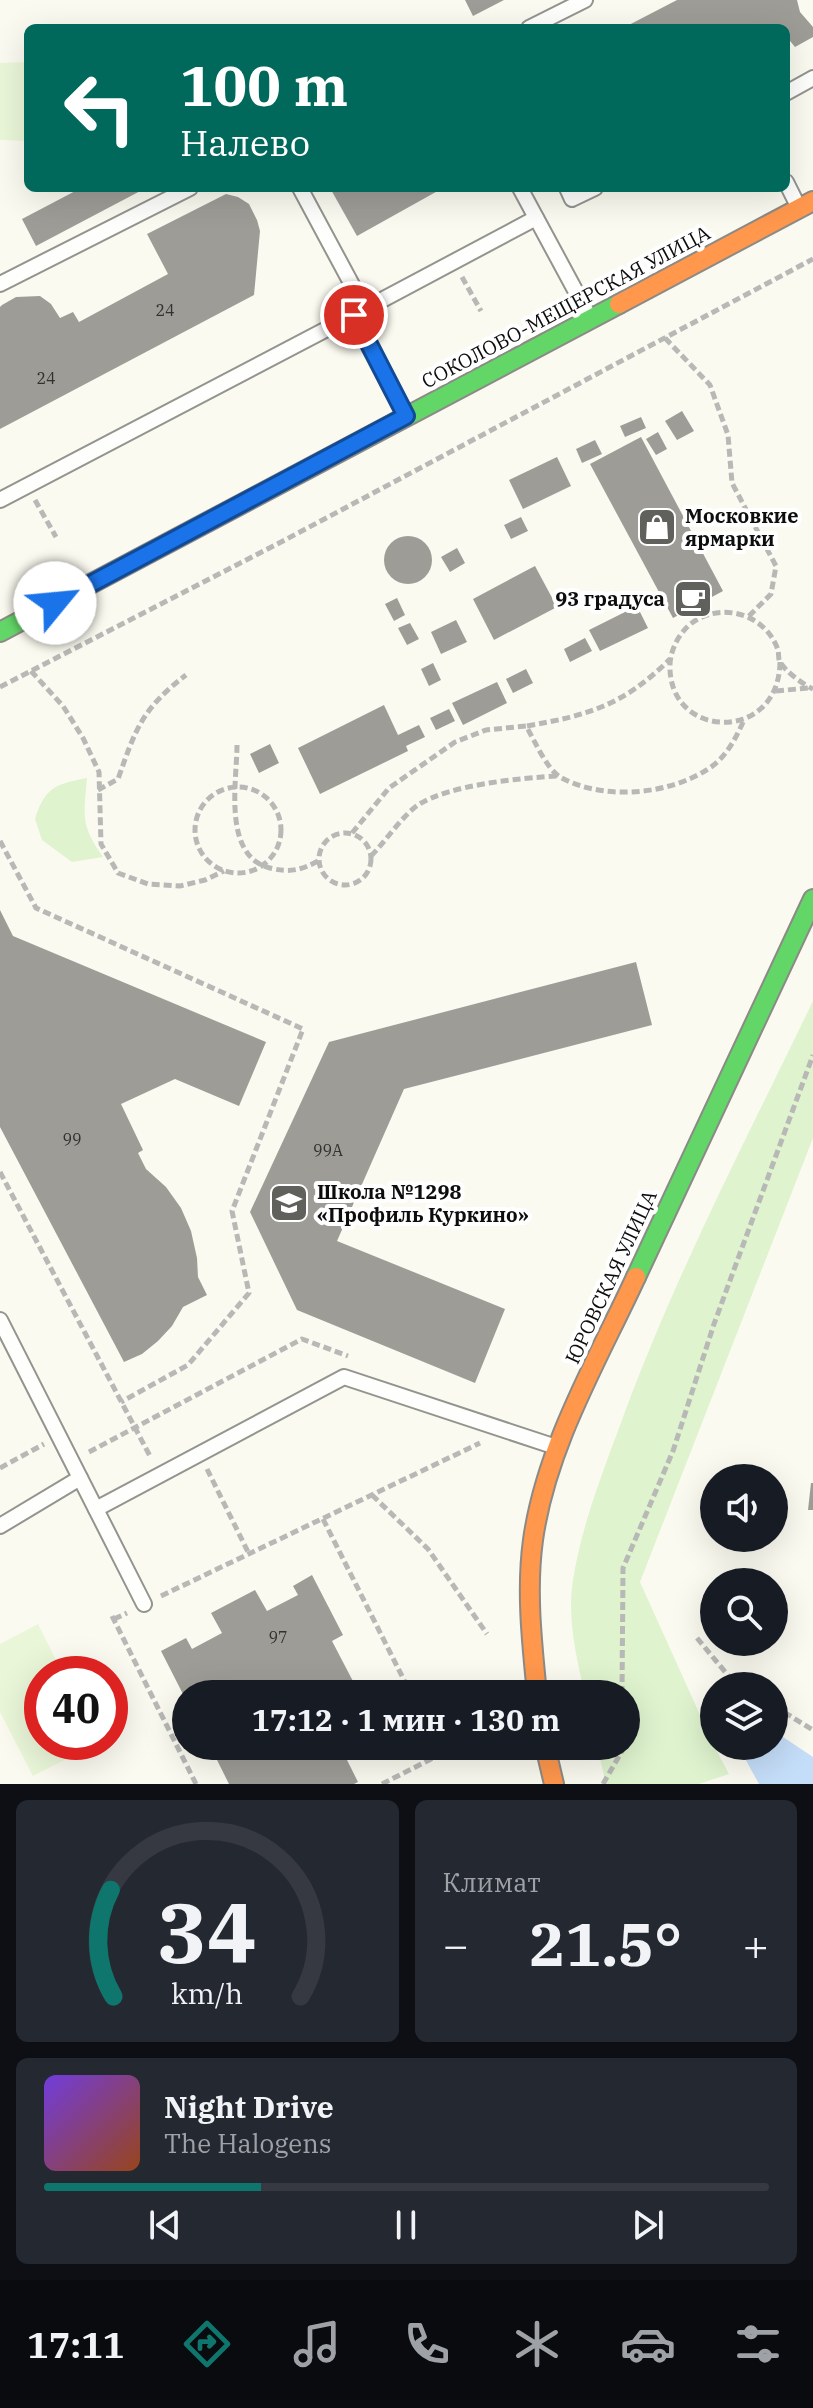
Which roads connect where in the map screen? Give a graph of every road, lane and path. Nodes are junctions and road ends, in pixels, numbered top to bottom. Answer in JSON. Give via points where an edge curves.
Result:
{"nodes":[{"id":1,"x":585,"y":0,"type":"edge"},
{"id":2,"x":537,"y":24,"type":"edge"},
{"id":3,"x":813,"y":78,"type":"edge"},
{"id":4,"x":790,"y":91,"type":"edge"},
{"id":5,"x":790,"y":186,"type":"edge"},
{"id":6,"x":182,"y":192,"type":"edge"},
{"id":7,"x":302,"y":192,"type":"edge"},
{"id":8,"x":522,"y":192,"type":"edge"},
{"id":9,"x":569,"y":192,"type":"edge"},
{"id":10,"x":587,"y":192,"type":"edge"},
{"id":11,"x":806,"y":204,"type":"edge"},
{"id":12,"x":536,"y":218,"type":"junction"},
{"id":13,"x":813,"y":259,"type":"edge"},
{"id":14,"x":453,"y":262,"type":"junction"},
{"id":15,"x":0,"y":284,"type":"edge"},
{"id":16,"x":481,"y":311,"type":"dead end"},
{"id":17,"x":360,"y":312,"type":"junction"},
{"id":18,"x":591,"y":320,"type":"junction"},
{"id":19,"x":665,"y":338,"type":"junction"},
{"id":20,"x":406,"y":416,"type":"junction"},
{"id":21,"x":28,"y":485,"type":"junction"},
{"id":22,"x":0,"y":500,"type":"edge"},
{"id":23,"x":56,"y":537,"type":"dead end"},
{"id":24,"x":748,"y":617,"type":"junction"},
{"id":25,"x":0,"y":632,"type":"edge"},
{"id":26,"x":670,"y":658,"type":"junction"},
{"id":27,"x":780,"y":662,"type":"junction"},
{"id":28,"x":31,"y":671,"type":"junction"},
{"id":29,"x":186,"y":675,"type":"dead end"},
{"id":30,"x":0,"y":687,"type":"edge"},
{"id":31,"x":811,"y":689,"type":"edge"},
{"id":32,"x":776,"y":691,"type":"junction"},
{"id":33,"x":744,"y":720,"type":"junction"},
{"id":34,"x":526,"y":726,"type":"junction"},
{"id":35,"x":237,"y":745,"type":"dead end"},
{"id":36,"x":558,"y":776,"type":"junction"},
{"id":37,"x":235,"y":788,"type":"junction"},
{"id":38,"x":98,"y":790,"type":"junction"},
{"id":39,"x":352,"y":833,"type":"junction"},
{"id":40,"x":0,"y":841,"type":"edge"},
{"id":41,"x":371,"y":856,"type":"junction"},
{"id":42,"x":318,"y":861,"type":"junction"},
{"id":43,"x":263,"y":866,"type":"junction"},
{"id":44,"x":224,"y":871,"type":"junction"},
{"id":45,"x":813,"y":899,"type":"edge"},
{"id":46,"x":813,"y":1055,"type":"edge"},
{"id":47,"x":0,"y":1172,"type":"edge"},
{"id":48,"x":0,"y":1320,"type":"edge"},
{"id":49,"x":121,"y":1402,"type":"junction"},
{"id":50,"x":59,"y":1436,"type":"junction"},
{"id":51,"x":491,"y":1445,"type":"dead end"},
{"id":52,"x":558,"y":1448,"type":"junction"},
{"id":53,"x":164,"y":1450,"type":"dead end"},
{"id":54,"x":200,"y":1454,"type":"junction"},
{"id":55,"x":0,"y":1468,"type":"edge"},
{"id":56,"x":80,"y":1478,"type":"junction"},
{"id":57,"x":372,"y":1495,"type":"junction"},
{"id":58,"x":96,"y":1509,"type":"junction"},
{"id":59,"x":323,"y":1519,"type":"junction"},
{"id":60,"x":0,"y":1526,"type":"edge"},
{"id":61,"x":249,"y":1554,"type":"junction"},
{"id":62,"x":144,"y":1604,"type":"junction"},
{"id":63,"x":487,"y":1634,"type":"dead end"},
{"id":64,"x":697,"y":1638,"type":"dead end"},
{"id":65,"x":725,"y":1672,"type":"edge"},
{"id":66,"x":404,"y":1680,"type":"edge"},
{"id":67,"x":536,"y":1680,"type":"edge"},
{"id":68,"x":622,"y":1680,"type":"edge"},
{"id":69,"x":788,"y":1715,"type":"edge"},
{"id":70,"x":813,"y":1730,"type":"edge"},
{"id":71,"x":429,"y":1760,"type":"edge"},
{"id":72,"x":548,"y":1760,"type":"edge"},
{"id":73,"x":617,"y":1760,"type":"edge"},
{"id":74,"x":196,"y":1784,"type":"edge"},
{"id":75,"x":382,"y":1784,"type":"edge"},
{"id":76,"x":554,"y":1784,"type":"edge"},
{"id":77,"x":603,"y":1784,"type":"edge"}],
"edges":[{"from":1,"to":2,"type":"lane"},
{"from":3,"to":4,"type":"lane"},
{"from":5,"to":11,"type":"lane"},
{"from":6,"to":15,"type":"lane"},
{"from":7,"to":17,"type":"lane"},
{"from":8,"to":12,"type":"lane"},
{"from":9,"to":10,"type":"lane","via":[[572,199]]},
{"from":11,"to":18,"type":"street","name":"СОКОЛОВО-МЕЩЕРСКАЯ УЛИЦА"},
{"from":12,"to":14,"type":"lane"},
{"from":12,"to":18,"type":"lane"},
{"from":13,"to":19,"type":"path"},
{"from":14,"to":16,"type":"path"},
{"from":14,"to":17,"type":"lane"},
{"from":17,"to":20,"type":"lane"},
{"from":17,"to":21,"type":"lane"},
{"from":18,"to":20,"type":"street","name":"СОКОЛОВО-МЕЩЕРСКАЯ УЛИЦА"},
{"from":19,"to":24,"type":"path","via":[[710,385],[728,435],[732,483],[776,566],[771,594]]},
{"from":19,"to":28,"type":"path"},
{"from":20,"to":25,"type":"street","name":"СОКОЛОВО-МЕЩЕРСКАЯ УЛИЦА"},
{"from":21,"to":22,"type":"lane"},
{"from":21,"to":23,"type":"path"},
{"from":24,"to":26,"type":"path","via":[[706,615],[682,632]]},
{"from":24,"to":27,"type":"path","via":[[770,635]]},
{"from":26,"to":33,"type":"path","via":[[673,687],[690,710],[716,722]]},
{"from":26,"to":34,"type":"path","via":[[622,698],[596,711]]},
{"from":27,"to":31,"type":"path"},
{"from":27,"to":32,"type":"path"},
{"from":28,"to":30,"type":"path"},
{"from":28,"to":38,"type":"path","via":[[83,738],[99,772]]},
{"from":29,"to":38,"type":"path","via":[[159,696],[139,723],[118,779]]},
{"from":31,"to":32,"type":"path"},
{"from":32,"to":33,"type":"path"},
{"from":33,"to":36,"type":"path","via":[[734,742],[710,768],[676,784],[632,792],[592,789]]},
{"from":34,"to":36,"type":"path"},
{"from":34,"to":39,"type":"path","via":[[486,730],[455,742],[389,788]]},
{"from":35,"to":37,"type":"path"},
{"from":36,"to":41,"type":"path","via":[[481,785],[417,806]]},
{"from":37,"to":43,"type":"path","via":[[236,829],[246,852]]},
{"from":37,"to":43,"type":"path","via":[[265,797],[279,818],[279,845]]},
{"from":37,"to":44,"type":"path","via":[[204,804],[195,829],[203,854]]},
{"from":38,"to":44,"type":"path","via":[[101,844],[118,873],[148,884],[180,886]]},
{"from":39,"to":41,"type":"path","via":[[362,838]]},
{"from":39,"to":42,"type":"path","via":[[342,832],[324,842]]},
{"from":40,"to":49,"type":"path","via":[[36,908],[303,1029],[232,1211],[249,1293],[188,1365]]},
{"from":41,"to":42,"type":"path","via":[[366,875],[348,885],[328,879]]},
{"from":42,"to":43,"type":"path","via":[[299,871]]},
{"from":43,"to":44,"type":"path","via":[[250,872]]},
{"from":45,"to":52,"type":"street","name":"ЮРОВСКАЯ УЛИЦА"},
{"from":46,"to":68,"type":"path","via":[[673,1451],[623,1568]]},
{"from":47,"to":49,"type":"path"},
{"from":48,"to":50,"type":"lane"},
{"from":49,"to":53,"type":"path","via":[[150,1458]]},
{"from":50,"to":55,"type":"path"},
{"from":50,"to":56,"type":"lane"},
{"from":51,"to":57,"type":"path","via":[[481,1443]]},
{"from":52,"to":54,"type":"lane","via":[[344,1377]]},
{"from":52,"to":67,"type":"street","name":"ЮРОВСКАЯ УЛИЦА","via":[[532,1548]]},
{"from":54,"to":58,"type":"lane"},
{"from":54,"to":61,"type":"path"},
{"from":56,"to":58,"type":"lane"},
{"from":56,"to":60,"type":"lane"},
{"from":57,"to":59,"type":"path"},
{"from":57,"to":63,"type":"path","via":[[428,1549]]},
{"from":58,"to":62,"type":"lane"},
{"from":59,"to":61,"type":"path"},
{"from":59,"to":66,"type":"path"},
{"from":61,"to":62,"type":"path"},
{"from":62,"to":74,"type":"path","via":[[113,1618]]},
{"from":64,"to":65,"type":"path"},
{"from":69,"to":70,"type":"path"},
{"from":71,"to":75,"type":"path"},
{"from":72,"to":76,"type":"street"},
{"from":73,"to":77,"type":"path"}]}
